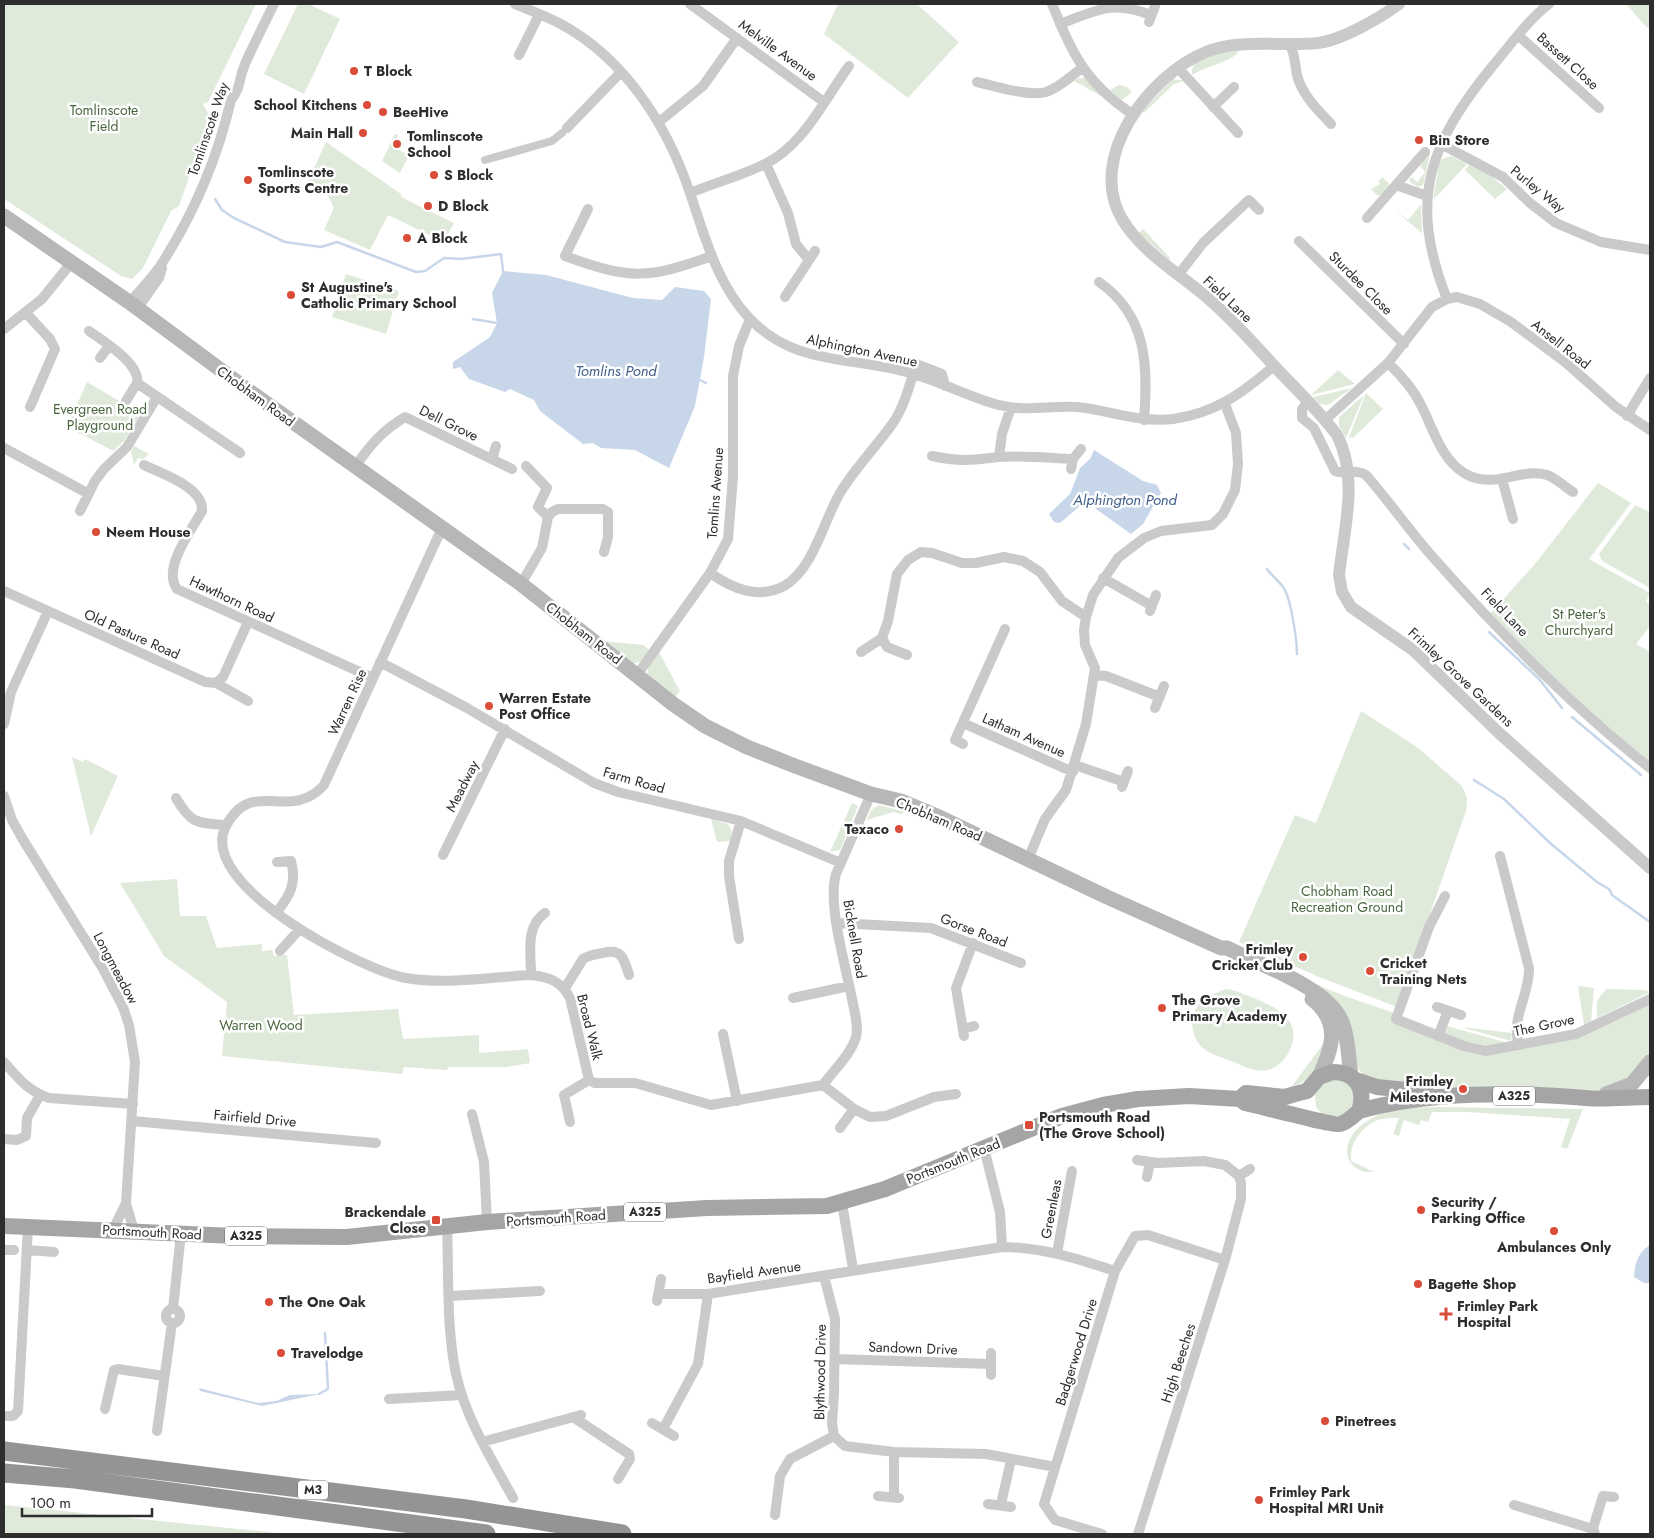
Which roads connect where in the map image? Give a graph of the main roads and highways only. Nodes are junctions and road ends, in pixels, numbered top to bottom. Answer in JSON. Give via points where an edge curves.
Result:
{"nodes":[{"id":1,"x":4,"y":216,"type":"edge"},
{"id":2,"x":1221,"y":948,"type":"junction"},
{"id":3,"x":1650,"y":1062,"type":"edge"},
{"id":4,"x":1319,"y":1076,"type":"junction"},
{"id":5,"x":1354,"y":1078,"type":"junction"},
{"id":6,"x":1307,"y":1091,"type":"junction"},
{"id":7,"x":1606,"y":1094,"type":"junction"},
{"id":8,"x":1454,"y":1096,"type":"junction"},
{"id":9,"x":1574,"y":1096,"type":"junction"},
{"id":10,"x":1632,"y":1097,"type":"junction"},
{"id":11,"x":1650,"y":1097,"type":"edge"},
{"id":12,"x":1240,"y":1099,"type":"junction"},
{"id":13,"x":1359,"y":1111,"type":"junction"},
{"id":14,"x":1316,"y":1119,"type":"junction"},
{"id":15,"x":4,"y":1226,"type":"edge"},
{"id":16,"x":4,"y":1451,"type":"edge"},
{"id":17,"x":4,"y":1473,"type":"edge"},
{"id":18,"x":486,"y":1534,"type":"edge"},
{"id":19,"x":622,"y":1534,"type":"edge"}],
"edges":[{"from":1,"to":2,"type":"main road","name":"Chobham Road","via":[[134,305],[355,467],[522,584],[684,712],[732,740],[871,794],[912,805]]},
{"from":2,"to":4,"type":"main road","name":"Chobham Road","via":[[1224,954],[1300,992],[1320,1006],[1328,1018],[1333,1038]]},
{"from":2,"to":5,"type":"main road","name":"Chobham Road","via":[[1308,987],[1329,1003],[1340,1017],[1345,1031]]},
{"from":3,"to":7,"type":"main road","via":[[1632,1084]]},
{"from":4,"to":5,"type":"main road","via":[[1333,1072]]},
{"from":4,"to":6,"type":"main road"},
{"from":5,"to":8,"type":"main road","number":"A325","via":[[1377,1087]]},
{"from":5,"to":13,"type":"main road","via":[[1362,1096]]},
{"from":6,"to":12,"type":"main road","number":"A325","via":[[1285,1096],[1246,1093]]},
{"from":6,"to":14,"type":"main road"},
{"from":7,"to":9,"type":"main road","number":"A325"},
{"from":7,"to":10,"type":"main road","number":"A325"},
{"from":8,"to":9,"type":"main road","number":"A325"},
{"from":8,"to":13,"type":"main road","number":"A325","via":[[1397,1102]]},
{"from":9,"to":10,"type":"main road","number":"A325"},
{"from":10,"to":11,"type":"main road","number":"A325"},
{"from":12,"to":14,"type":"main road","number":"A325","via":[[1245,1103]]},
{"from":12,"to":15,"type":"main road","name":"Portsmouth Road","number":"A325","via":[[1189,1096],[1103,1105],[1062,1116],[885,1189],[826,1206],[707,1208],[487,1222],[347,1236],[290,1237]]},
{"from":13,"to":14,"type":"main road","via":[[1339,1125]]},
{"from":16,"to":19,"type":"highway","number":"M3","via":[[466,1509]]},
{"from":17,"to":18,"type":"highway","number":"M3"}]}
